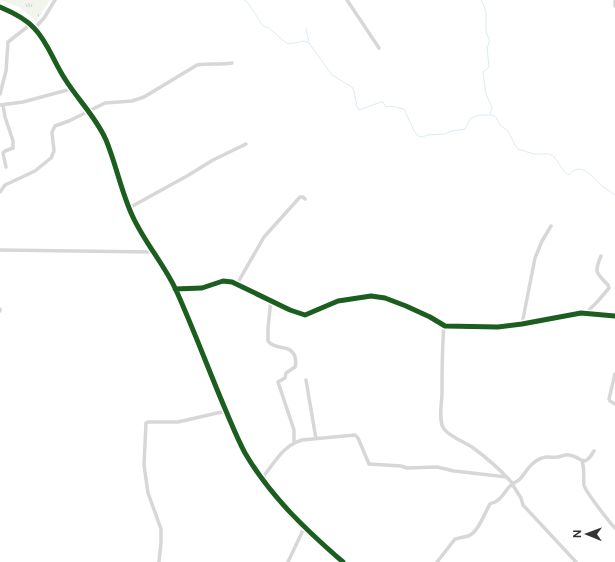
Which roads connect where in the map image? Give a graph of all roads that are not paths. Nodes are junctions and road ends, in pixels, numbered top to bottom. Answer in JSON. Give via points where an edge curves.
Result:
{"nodes":[{"id":1,"x":55,"y":0,"type":"edge"},
{"id":2,"x":347,"y":0,"type":"edge"},
{"id":3,"x":615,"y":0,"type":"edge"},
{"id":4,"x":615,"y":6,"type":"edge"},
{"id":5,"x":0,"y":7,"type":"edge"},
{"id":6,"x":31,"y":24,"type":"junction"},
{"id":7,"x":35,"y":28,"type":"junction"},
{"id":8,"x":379,"y":48,"type":"dead end"},
{"id":9,"x":232,"y":63,"type":"dead end"},
{"id":10,"x":71,"y":88,"type":"junction"},
{"id":11,"x":0,"y":94,"type":"edge"},
{"id":12,"x":2,"y":105,"type":"edge"},
{"id":13,"x":88,"y":111,"type":"junction"},
{"id":14,"x":246,"y":144,"type":"dead end"},
{"id":15,"x":6,"y":167,"type":"dead end"},
{"id":16,"x":0,"y":192,"type":"edge"},
{"id":17,"x":305,"y":199,"type":"dead end"},
{"id":18,"x":129,"y":208,"type":"junction"},
{"id":19,"x":551,"y":226,"type":"dead end"},
{"id":20,"x":0,"y":250,"type":"edge"},
{"id":21,"x":153,"y":252,"type":"junction"},
{"id":22,"x":601,"y":256,"type":"dead end"},
{"id":23,"x":237,"y":284,"type":"junction"},
{"id":24,"x":176,"y":289,"type":"junction"},
{"id":25,"x":271,"y":299,"type":"junction"},
{"id":26,"x":586,"y":313,"type":"junction"},
{"id":27,"x":615,"y":316,"type":"edge"},
{"id":28,"x":522,"y":324,"type":"junction"},
{"id":29,"x":444,"y":325,"type":"junction"},
{"id":30,"x":615,"y":374,"type":"edge"},
{"id":31,"x":306,"y":380,"type":"dead end"},
{"id":32,"x":615,"y":404,"type":"edge"},
{"id":33,"x":226,"y":411,"type":"junction"},
{"id":34,"x":316,"y":439,"type":"junction"},
{"id":35,"x":294,"y":443,"type":"junction"},
{"id":36,"x":594,"y":451,"type":"dead end"},
{"id":37,"x":582,"y":461,"type":"junction"},
{"id":38,"x":507,"y":477,"type":"junction"},
{"id":39,"x":262,"y":478,"type":"junction"},
{"id":40,"x":512,"y":484,"type":"junction"},
{"id":41,"x":304,"y":528,"type":"junction"},
{"id":42,"x":615,"y":528,"type":"edge"},
{"id":43,"x":159,"y":562,"type":"edge"},
{"id":44,"x":288,"y":562,"type":"edge"},
{"id":45,"x":343,"y":562,"type":"edge"},
{"id":46,"x":436,"y":562,"type":"edge"},
{"id":47,"x":576,"y":562,"type":"edge"}],
"edges":[{"from":1,"to":7,"type":"street"},
{"from":2,"to":8,"type":"street"},
{"from":3,"to":4,"type":"street"},
{"from":5,"to":6,"type":"street"},
{"from":6,"to":7,"type":"street"},
{"from":6,"to":11,"type":"street","via":[[8,42],[6,71]]},
{"from":7,"to":10,"type":"street"},
{"from":9,"to":13,"type":"street","via":[[197,65],[144,97],[132,101],[105,103]]},
{"from":10,"to":12,"type":"street"},
{"from":10,"to":13,"type":"street"},
{"from":12,"to":15,"type":"street","via":[[13,145],[13,148],[3,153]]},
{"from":13,"to":16,"type":"street","via":[[55,126],[52,132],[54,151],[51,158],[35,171],[5,185]]},
{"from":13,"to":18,"type":"street","via":[[107,144]]},
{"from":14,"to":18,"type":"street"},
{"from":17,"to":23,"type":"street","via":[[300,197],[267,234]]},
{"from":18,"to":21,"type":"street"},
{"from":19,"to":28,"type":"street","via":[[536,258]]},
{"from":20,"to":21,"type":"street"},
{"from":21,"to":24,"type":"street"},
{"from":22,"to":26,"type":"street","via":[[596,270],[609,288]]},
{"from":23,"to":24,"type":"street","via":[[225,281],[207,287]]},
{"from":23,"to":25,"type":"street"},
{"from":24,"to":33,"type":"street"},
{"from":25,"to":29,"type":"street","via":[[305,315],[338,301],[374,296],[413,309]]},
{"from":25,"to":35,"type":"street","via":[[268,341],[270,344],[291,350],[296,364],[286,373],[285,378],[278,382],[294,430]]},
{"from":26,"to":27,"type":"street"},
{"from":26,"to":28,"type":"street"},
{"from":28,"to":29,"type":"street","via":[[498,327]]},
{"from":29,"to":38,"type":"street","via":[[442,426],[446,432],[472,448]]},
{"from":30,"to":32,"type":"street","via":[[610,401]]},
{"from":31,"to":34,"type":"street"},
{"from":33,"to":39,"type":"street","via":[[243,449]]},
{"from":33,"to":43,"type":"street","via":[[189,420],[146,423],[144,469],[148,493],[160,529]]},
{"from":34,"to":35,"type":"street"},
{"from":34,"to":38,"type":"street","via":[[356,435],[369,464],[407,468],[437,467]]},
{"from":35,"to":39,"type":"street","via":[[281,454]]},
{"from":36,"to":37,"type":"street","via":[[589,458]]},
{"from":37,"to":40,"type":"street","via":[[570,455],[544,457],[537,460]]},
{"from":37,"to":42,"type":"street","via":[[585,487]]},
{"from":38,"to":40,"type":"street"},
{"from":39,"to":41,"type":"street"},
{"from":40,"to":46,"type":"street","via":[[496,502],[490,504],[472,534],[455,539]]},
{"from":40,"to":47,"type":"street","via":[[523,505]]},
{"from":41,"to":44,"type":"street"},
{"from":41,"to":45,"type":"street"}]}
